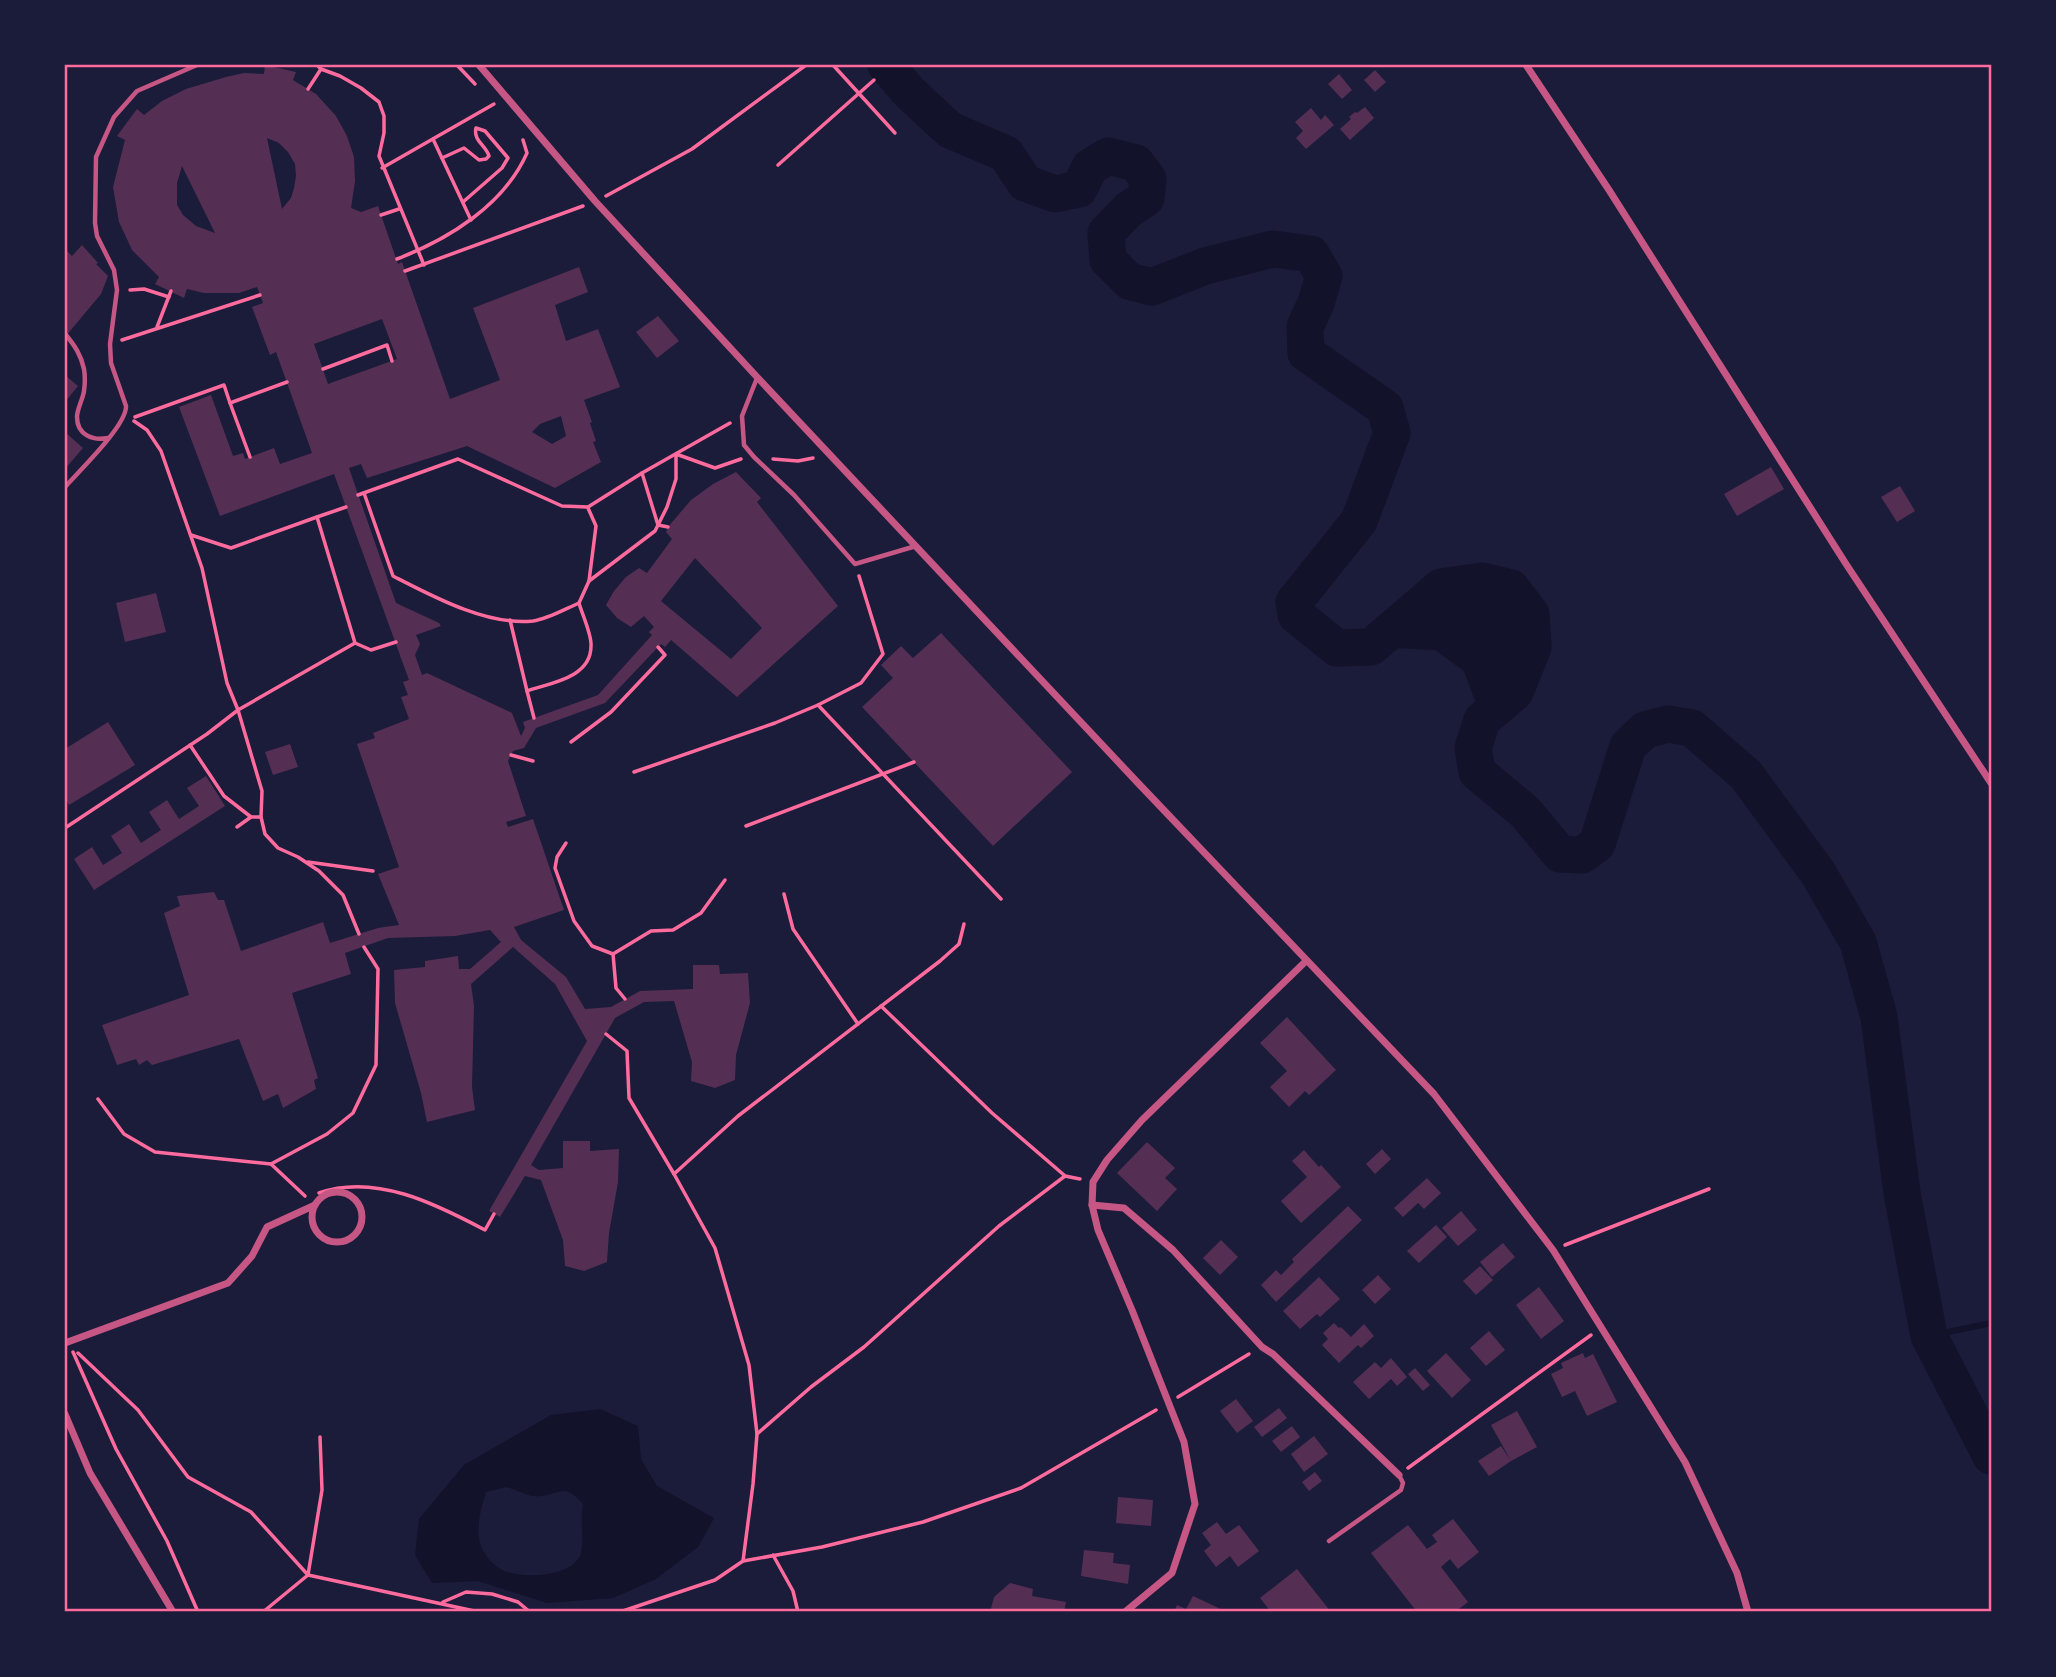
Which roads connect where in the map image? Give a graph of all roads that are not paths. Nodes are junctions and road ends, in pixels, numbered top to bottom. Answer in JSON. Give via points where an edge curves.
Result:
{"nodes":[{"id":1,"x":197,"y":65,"type":"edge"},
{"id":2,"x":479,"y":65,"type":"edge"},
{"id":3,"x":1526,"y":65,"type":"edge"},
{"id":4,"x":66,"y":335,"type":"edge"},
{"id":5,"x":757,"y":377,"type":"junction"},
{"id":6,"x":110,"y":438,"type":"junction"},
{"id":7,"x":65,"y":487,"type":"edge"},
{"id":8,"x":916,"y":547,"type":"junction"},
{"id":9,"x":1991,"y":783,"type":"edge"},
{"id":10,"x":1306,"y":961,"type":"junction"},
{"id":11,"x":315,"y":1205,"type":"junction"},
{"id":12,"x":1092,"y":1205,"type":"junction"},
{"id":13,"x":68,"y":1345,"type":"edge"},
{"id":14,"x":65,"y":1414,"type":"edge"},
{"id":15,"x":1399,"y":1475,"type":"joint"},
{"id":16,"x":1329,"y":1541,"type":"dead end"},
{"id":17,"x":173,"y":1612,"type":"edge"},
{"id":18,"x":1125,"y":1612,"type":"edge"},
{"id":19,"x":1748,"y":1612,"type":"edge"}],
"edges":[{"from":1,"to":6,"type":"lane","via":[[137,91],[114,117],[96,157],[97,236],[114,270],[117,290],[111,363],[126,406]]},
{"from":2,"to":5,"type":"street","via":[[595,201]]},
{"from":3,"to":9,"type":"street"},
{"from":4,"to":6,"type":"lane","via":[[80,353],[84,370],[79,427],[86,436]]},
{"from":5,"to":8,"type":"street"},
{"from":5,"to":8,"type":"lane","via":[[742,416],[744,445],[754,457],[855,564]]},
{"from":6,"to":7,"type":"lane"},
{"from":8,"to":10,"type":"street"},
{"from":10,"to":12,"type":"street","via":[[1142,1120],[1093,1182]]},
{"from":10,"to":19,"type":"street","via":[[1434,1094],[1553,1250],[1685,1462],[1737,1573]]},
{"from":11,"to":11,"type":"street","via":[[312,1220],[324,1240],[340,1242],[359,1229],[361,1212],[352,1198],[337,1192]]},
{"from":11,"to":13,"type":"street","via":[[267,1227],[253,1256],[228,1283]]},
{"from":12,"to":15,"type":"street","via":[[1124,1208],[1173,1250],[1262,1347]]},
{"from":12,"to":18,"type":"street","via":[[1184,1442],[1195,1504],[1171,1573]]},
{"from":14,"to":17,"type":"street","via":[[90,1473]]},
{"from":15,"to":16,"type":"lane","via":[[1404,1483],[1401,1490]]}]}
